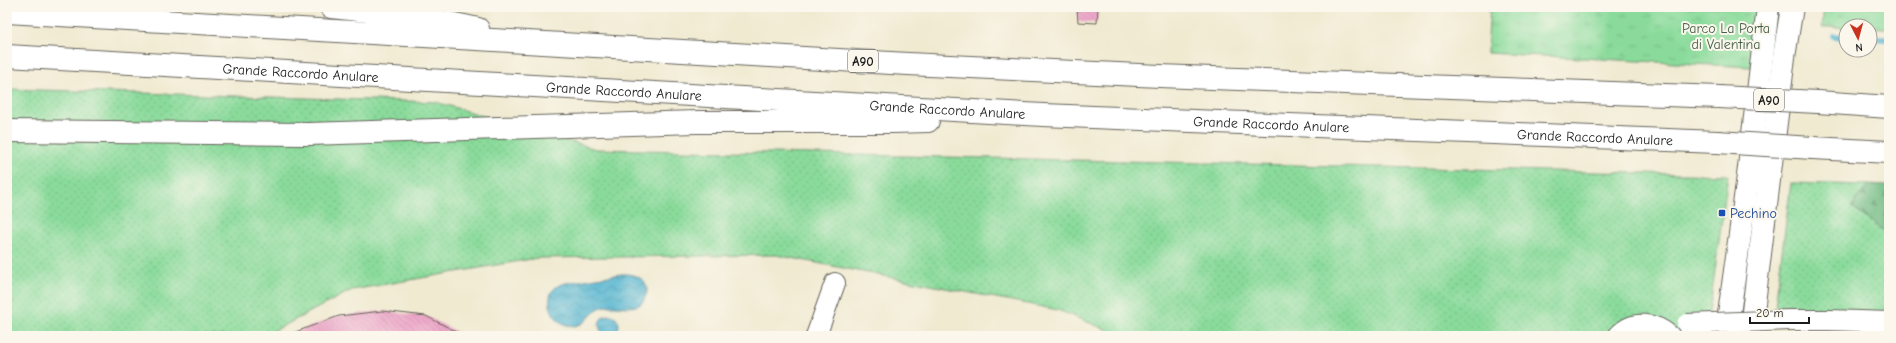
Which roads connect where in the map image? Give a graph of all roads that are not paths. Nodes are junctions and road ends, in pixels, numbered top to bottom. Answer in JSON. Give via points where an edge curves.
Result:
{"nodes":[{"id":1,"x":332,"y":7,"type":"edge"},
{"id":2,"x":1768,"y":7,"type":"edge"},
{"id":3,"x":1792,"y":7,"type":"edge"},
{"id":4,"x":7,"y":12,"type":"edge"},
{"id":5,"x":540,"y":43,"type":"junction"},
{"id":6,"x":7,"y":56,"type":"edge"},
{"id":7,"x":1889,"y":107,"type":"edge"},
{"id":8,"x":1042,"y":115,"type":"junction"},
{"id":9,"x":7,"y":131,"type":"edge"},
{"id":10,"x":1889,"y":152,"type":"edge"},
{"id":11,"x":835,"y":283,"type":"dead end"},
{"id":12,"x":1889,"y":322,"type":"edge"},
{"id":13,"x":1666,"y":333,"type":"edge"},
{"id":14,"x":816,"y":336,"type":"edge"},
{"id":15,"x":1618,"y":336,"type":"edge"},
{"id":16,"x":1726,"y":336,"type":"edge"},
{"id":17,"x":1750,"y":336,"type":"edge"}],
"edges":[{"from":1,"to":5,"type":"main road","via":[[433,20]]},
{"from":2,"to":16,"type":"main road"},
{"from":3,"to":17,"type":"main road"},
{"from":4,"to":5,"type":"main road","number":"A90"},
{"from":5,"to":7,"type":"main road","number":"A90","bridge":true,"via":[[1160,76],[1719,97]]},
{"from":6,"to":8,"type":"main road","name":"Grande Raccordo Anulare"},
{"from":8,"to":9,"type":"main road","via":[[893,122],[696,122],[308,134]]},
{"from":8,"to":10,"type":"main road","name":"Grande Raccordo Anulare","bridge":true,"via":[[1717,142]]},
{"from":11,"to":14,"type":"street"},
{"from":12,"to":13,"type":"street","bridge":true,"via":[[1789,320],[1687,324]]},
{"from":13,"to":15,"type":"street","via":[[1652,325],[1642,324],[1631,326]]}]}
